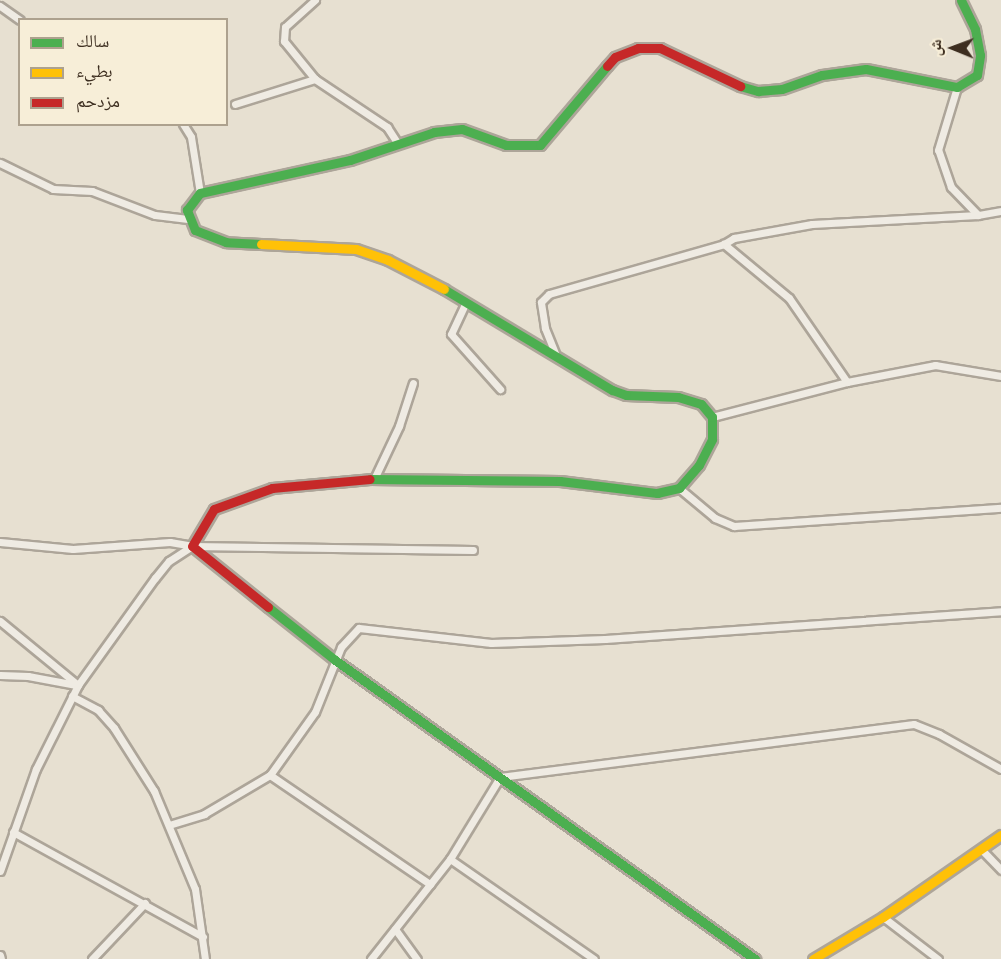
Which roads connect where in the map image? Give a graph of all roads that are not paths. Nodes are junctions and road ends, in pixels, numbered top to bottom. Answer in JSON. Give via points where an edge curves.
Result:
{"nodes":[{"id":1,"x":315,"y":0,"type":"edge"},
{"id":2,"x":961,"y":0,"type":"edge"},
{"id":3,"x":0,"y":6,"type":"edge"},
{"id":4,"x":18,"y":19,"type":"edge"},
{"id":5,"x":315,"y":79,"type":"junction"},
{"id":6,"x":957,"y":87,"type":"junction"},
{"id":7,"x":235,"y":104,"type":"dead end"},
{"id":8,"x":184,"y":126,"type":"edge"},
{"id":9,"x":398,"y":144,"type":"junction"},
{"id":10,"x":0,"y":164,"type":"edge"},
{"id":11,"x":200,"y":193,"type":"junction"},
{"id":12,"x":1001,"y":212,"type":"edge"},
{"id":13,"x":978,"y":215,"type":"junction"},
{"id":14,"x":190,"y":219,"type":"junction"},
{"id":15,"x":724,"y":244,"type":"junction"},
{"id":16,"x":466,"y":302,"type":"junction"},
{"id":17,"x":555,"y":353,"type":"junction"},
{"id":18,"x":1001,"y":376,"type":"edge"},
{"id":19,"x":413,"y":382,"type":"dead end"},
{"id":20,"x":847,"y":382,"type":"junction"},
{"id":21,"x":500,"y":389,"type":"dead end"},
{"id":22,"x":712,"y":417,"type":"junction"},
{"id":23,"x":374,"y":479,"type":"junction"},
{"id":24,"x":679,"y":488,"type":"junction"},
{"id":25,"x":1001,"y":508,"type":"edge"},
{"id":26,"x":0,"y":542,"type":"edge"},
{"id":27,"x":192,"y":546,"type":"junction"},
{"id":28,"x":473,"y":550,"type":"dead end"},
{"id":29,"x":1001,"y":611,"type":"edge"},
{"id":30,"x":0,"y":621,"type":"edge"},
{"id":31,"x":335,"y":660,"type":"junction"},
{"id":32,"x":0,"y":675,"type":"edge"},
{"id":33,"x":78,"y":685,"type":"junction"},
{"id":34,"x":72,"y":696,"type":"junction"},
{"id":35,"x":1001,"y":769,"type":"edge"},
{"id":36,"x":270,"y":776,"type":"junction"},
{"id":37,"x":500,"y":777,"type":"junction"},
{"id":38,"x":169,"y":825,"type":"junction"},
{"id":39,"x":13,"y":832,"type":"junction"},
{"id":40,"x":1001,"y":835,"type":"edge"},
{"id":41,"x":981,"y":849,"type":"junction"},
{"id":42,"x":450,"y":859,"type":"junction"},
{"id":43,"x":1001,"y":870,"type":"edge"},
{"id":44,"x":0,"y":871,"type":"edge"},
{"id":45,"x":430,"y":884,"type":"junction"},
{"id":46,"x":145,"y":903,"type":"junction"},
{"id":47,"x":884,"y":917,"type":"junction"},
{"id":48,"x":395,"y":929,"type":"junction"},
{"id":49,"x":203,"y":937,"type":"junction"},
{"id":50,"x":92,"y":959,"type":"edge"},
{"id":51,"x":205,"y":959,"type":"edge"},
{"id":52,"x":371,"y":959,"type":"edge"},
{"id":53,"x":417,"y":959,"type":"edge"},
{"id":54,"x":594,"y":959,"type":"edge"},
{"id":55,"x":755,"y":959,"type":"edge"},
{"id":56,"x":813,"y":959,"type":"edge"},
{"id":57,"x":938,"y":959,"type":"edge"}],
"edges":[{"from":1,"to":5,"type":"street","via":[[285,27],[284,42]]},
{"from":2,"to":6,"type":"street","via":[[975,28],[980,55],[977,75]]},
{"from":3,"to":4,"type":"street"},
{"from":5,"to":7,"type":"street"},
{"from":5,"to":9,"type":"street","via":[[387,127]]},
{"from":6,"to":9,"type":"street","via":[[866,69],[758,91],[731,84],[669,51],[638,48],[615,57],[540,145],[506,145],[462,129],[434,132]]},
{"from":6,"to":13,"type":"street","via":[[938,150],[951,187]]},
{"from":8,"to":11,"type":"street","via":[[191,137]]},
{"from":9,"to":11,"type":"street","via":[[351,160]]},
{"from":10,"to":14,"type":"street","via":[[53,189],[92,191],[164,217]]},
{"from":11,"to":14,"type":"street","via":[[187,210]]},
{"from":12,"to":13,"type":"street"},
{"from":13,"to":15,"type":"street","via":[[812,224],[734,238]]},
{"from":14,"to":16,"type":"street","via":[[195,230],[226,242],[356,249],[388,260]]},
{"from":15,"to":17,"type":"street","via":[[549,294],[541,303]]},
{"from":15,"to":20,"type":"street","via":[[789,298]]},
{"from":16,"to":17,"type":"street"},
{"from":16,"to":21,"type":"street","via":[[451,334]]},
{"from":17,"to":22,"type":"street","via":[[612,390],[626,395],[678,397],[701,404]]},
{"from":18,"to":20,"type":"street","via":[[935,365]]},
{"from":19,"to":23,"type":"street","via":[[399,426]]},
{"from":20,"to":22,"type":"street"},
{"from":22,"to":24,"type":"street","via":[[712,439],[699,465]]},
{"from":23,"to":24,"type":"street","via":[[560,482],[657,493]]},
{"from":23,"to":27,"type":"street","via":[[272,488],[243,496],[214,509]]},
{"from":24,"to":25,"type":"street","via":[[715,518],[734,526]]},
{"from":26,"to":27,"type":"street","via":[[73,549],[170,542]]},
{"from":27,"to":28,"type":"street"},
{"from":27,"to":31,"type":"street"},
{"from":27,"to":33,"type":"street","via":[[169,561],[155,578]]},
{"from":29,"to":31,"type":"street","via":[[605,639],[491,643],[359,628]]},
{"from":30,"to":33,"type":"street"},
{"from":31,"to":36,"type":"street","via":[[315,712]]},
{"from":31,"to":37,"type":"street"},
{"from":32,"to":33,"type":"street"},
{"from":33,"to":34,"type":"street"},
{"from":34,"to":38,"type":"street","via":[[98,710],[114,728],[154,791]]},
{"from":34,"to":39,"type":"street","via":[[36,769]]},
{"from":35,"to":37,"type":"street","via":[[914,724]]},
{"from":36,"to":38,"type":"street","via":[[204,814]]},
{"from":36,"to":45,"type":"street"},
{"from":37,"to":42,"type":"street"},
{"from":37,"to":55,"type":"street"},
{"from":38,"to":49,"type":"street","via":[[195,889]]},
{"from":39,"to":44,"type":"street"},
{"from":39,"to":46,"type":"street"},
{"from":40,"to":41,"type":"street"},
{"from":41,"to":43,"type":"street"},
{"from":41,"to":47,"type":"street"},
{"from":42,"to":45,"type":"street"},
{"from":42,"to":54,"type":"street"},
{"from":45,"to":48,"type":"street"},
{"from":46,"to":49,"type":"street"},
{"from":46,"to":50,"type":"street"},
{"from":47,"to":56,"type":"street"},
{"from":47,"to":57,"type":"street"},
{"from":48,"to":52,"type":"street"},
{"from":48,"to":53,"type":"street"},
{"from":49,"to":51,"type":"street"}]}
